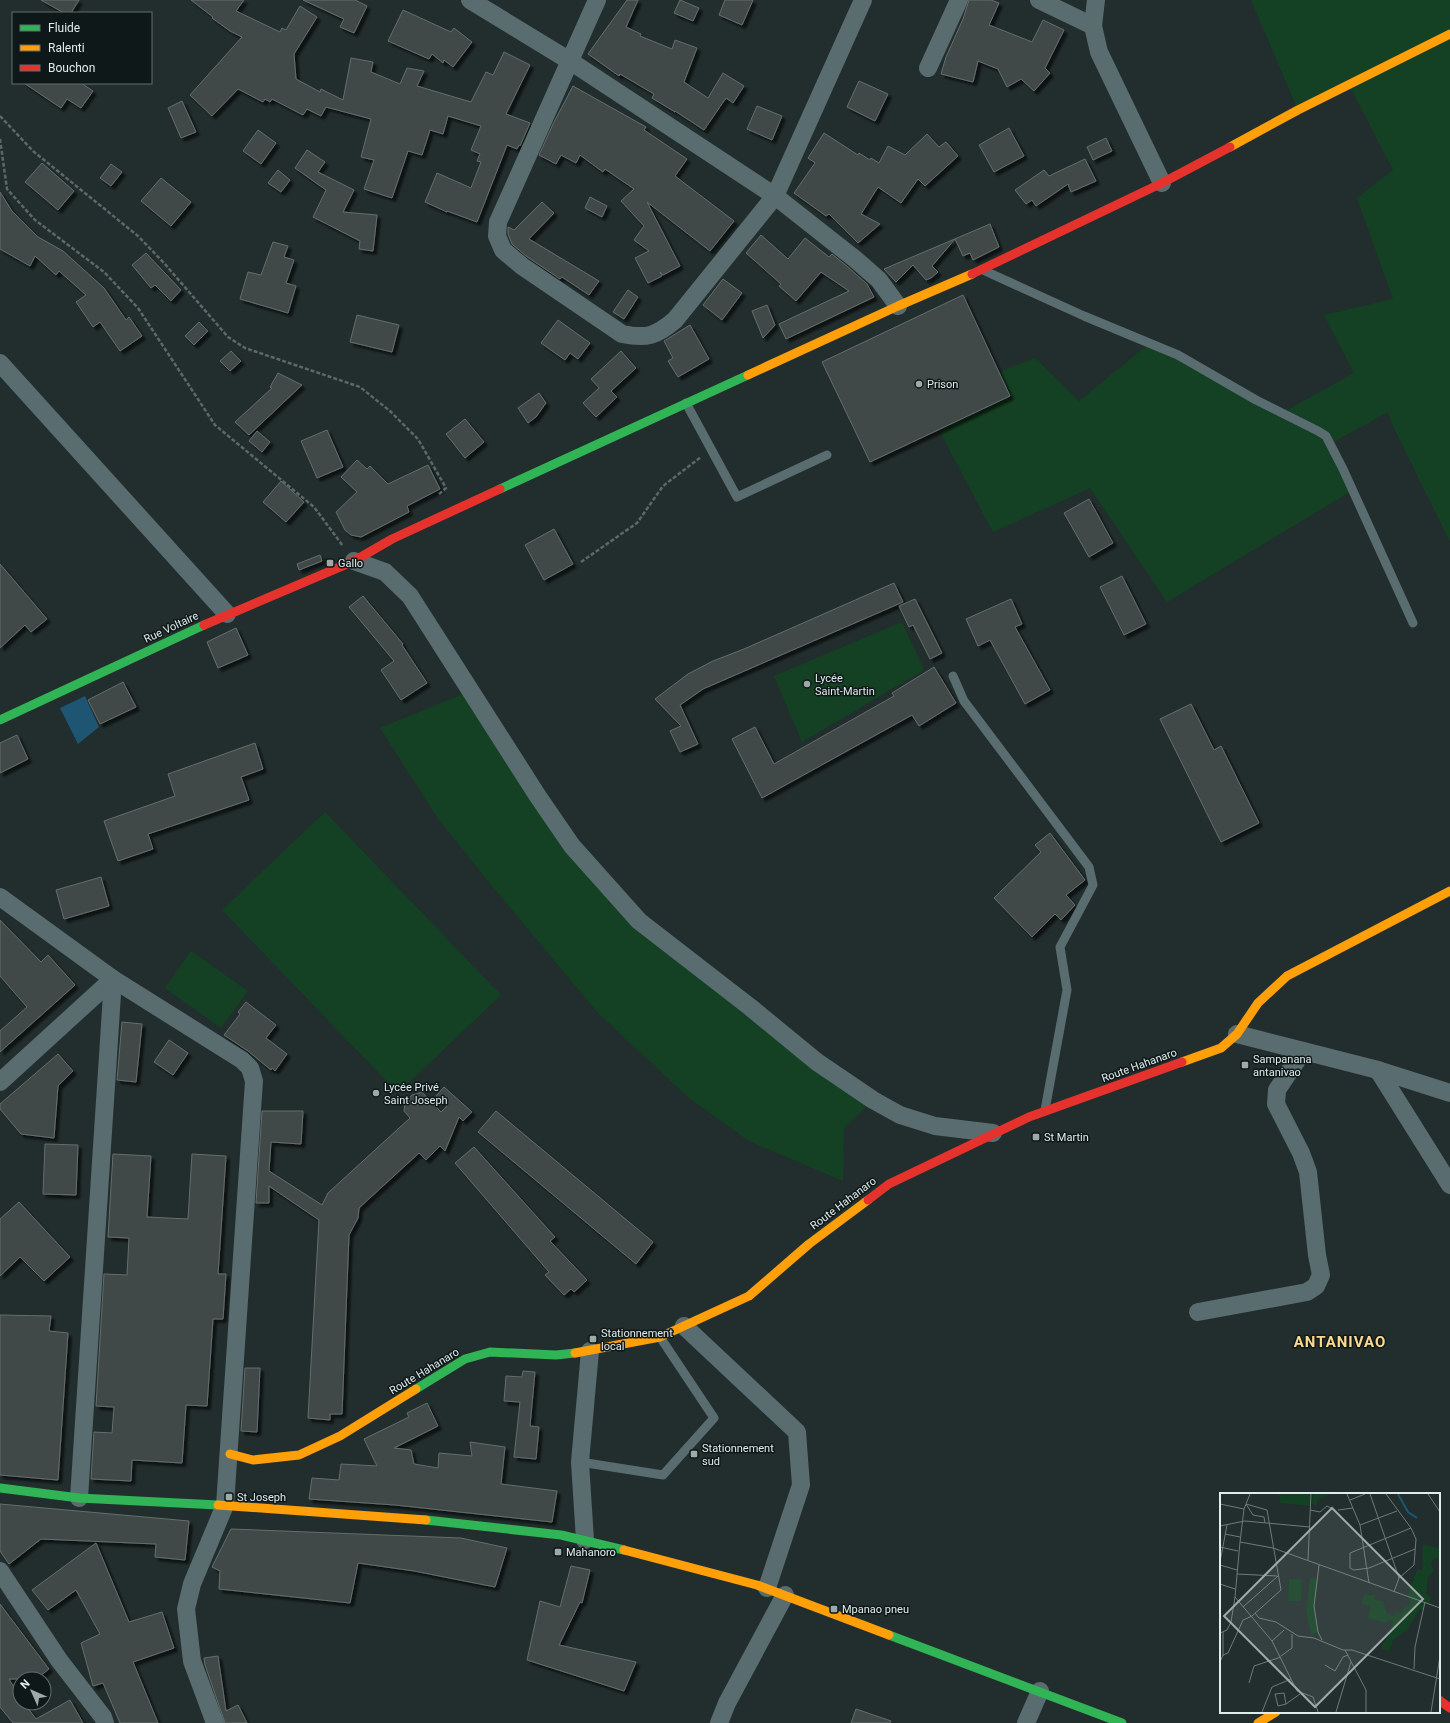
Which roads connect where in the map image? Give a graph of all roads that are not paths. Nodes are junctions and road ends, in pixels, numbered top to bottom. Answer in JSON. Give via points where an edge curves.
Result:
{"nodes":[{"id":1,"x":470,"y":0,"type":"edge"},
{"id":2,"x":597,"y":0,"type":"edge"},
{"id":3,"x":863,"y":0,"type":"edge"},
{"id":4,"x":959,"y":0,"type":"edge"},
{"id":5,"x":1039,"y":0,"type":"edge"},
{"id":6,"x":1096,"y":0,"type":"edge"},
{"id":7,"x":1093,"y":26,"type":"junction"},
{"id":8,"x":1450,"y":34,"type":"edge"},
{"id":9,"x":570,"y":61,"type":"junction"},
{"id":10,"x":928,"y":68,"type":"dead end"},
{"id":11,"x":1162,"y":183,"type":"junction"},
{"id":12,"x":775,"y":196,"type":"junction"},
{"id":13,"x":982,"y":270,"type":"junction"},
{"id":14,"x":898,"y":306,"type":"junction"},
{"id":15,"x":0,"y":363,"type":"edge"},
{"id":16,"x":686,"y":403,"type":"junction"},
{"id":17,"x":827,"y":455,"type":"dead end"},
{"id":18,"x":354,"y":561,"type":"junction"},
{"id":19,"x":227,"y":614,"type":"junction"},
{"id":20,"x":1413,"y":623,"type":"dead end"},
{"id":21,"x":953,"y":676,"type":"dead end"},
{"id":22,"x":0,"y":720,"type":"edge"},
{"id":23,"x":1450,"y":891,"type":"edge"},
{"id":24,"x":0,"y":897,"type":"edge"},
{"id":25,"x":113,"y":979,"type":"junction"},
{"id":26,"x":1237,"y":1034,"type":"junction"},
{"id":27,"x":1303,"y":1051,"type":"junction"},
{"id":28,"x":1378,"y":1070,"type":"junction"},
{"id":29,"x":0,"y":1082,"type":"edge"},
{"id":30,"x":1450,"y":1093,"type":"edge"},
{"id":31,"x":1045,"y":1111,"type":"junction"},
{"id":32,"x":993,"y":1133,"type":"junction"},
{"id":33,"x":1450,"y":1184,"type":"edge"},
{"id":34,"x":1198,"y":1312,"type":"dead end"},
{"id":35,"x":684,"y":1326,"type":"junction"},
{"id":36,"x":660,"y":1337,"type":"junction"},
{"id":37,"x":590,"y":1351,"type":"junction"},
{"id":38,"x":230,"y":1454,"type":"junction"},
{"id":39,"x":580,"y":1462,"type":"junction"},
{"id":40,"x":0,"y":1488,"type":"edge"},
{"id":41,"x":79,"y":1498,"type":"junction"},
{"id":42,"x":225,"y":1505,"type":"junction"},
{"id":43,"x":585,"y":1540,"type":"junction"},
{"id":44,"x":0,"y":1571,"type":"edge"},
{"id":45,"x":768,"y":1588,"type":"junction"},
{"id":46,"x":785,"y":1595,"type":"junction"},
{"id":47,"x":1040,"y":1691,"type":"junction"},
{"id":48,"x":1440,"y":1701,"type":"edge"},
{"id":49,"x":1450,"y":1708,"type":"edge"},
{"id":50,"x":1274,"y":1713,"type":"edge"},
{"id":51,"x":105,"y":1723,"type":"edge"},
{"id":52,"x":215,"y":1723,"type":"edge"},
{"id":53,"x":720,"y":1723,"type":"edge"},
{"id":54,"x":1026,"y":1723,"type":"edge"},
{"id":55,"x":1122,"y":1723,"type":"edge"},
{"id":56,"x":1258,"y":1723,"type":"edge"}],
"edges":[{"from":1,"to":9,"type":"street"},
{"from":2,"to":9,"type":"street"},
{"from":3,"to":12,"type":"street"},
{"from":4,"to":10,"type":"street"},
{"from":5,"to":7,"type":"street"},
{"from":6,"to":7,"type":"street"},
{"from":7,"to":11,"type":"street","via":[[1099,52]]},
{"from":8,"to":11,"type":"street","name":"Rue Voltaire","via":[[1298,110]]},
{"from":9,"to":12,"type":"street"},
{"from":9,"to":12,"type":"street","via":[[498,222],[497,236],[503,250],[522,266],[622,334],[638,337],[653,335],[675,320]]},
{"from":11,"to":13,"type":"street","name":"Rue Voltaire"},
{"from":12,"to":14,"type":"street","via":[[879,280]]},
{"from":13,"to":14,"type":"street","name":"Rue Voltaire"},
{"from":13,"to":20,"type":"lane","via":[[1178,355],[1256,400],[1326,436]]},
{"from":14,"to":16,"type":"street","name":"Rue Voltaire"},
{"from":15,"to":19,"type":"street"},
{"from":16,"to":17,"type":"lane","via":[[737,497]]},
{"from":16,"to":18,"type":"street","name":"Rue Voltaire","via":[[392,540]]},
{"from":18,"to":19,"type":"street","name":"Rue Voltaire"},
{"from":18,"to":32,"type":"street","via":[[385,572],[410,596],[572,846],[639,921],[817,1062],[873,1100],[900,1115],[935,1126]]},
{"from":19,"to":22,"type":"street","name":"Rue Voltaire"},
{"from":21,"to":31,"type":"lane","via":[[964,701],[1089,867],[1094,885],[1060,947],[1067,990]]},
{"from":23,"to":26,"type":"street","name":"Route Hahanaro","via":[[1287,976],[1258,1003]]},
{"from":24,"to":25,"type":"street"},
{"from":25,"to":29,"type":"street"},
{"from":25,"to":38,"type":"street","via":[[242,1060],[250,1068],[254,1081]]},
{"from":25,"to":41,"type":"street"},
{"from":26,"to":27,"type":"street"},
{"from":26,"to":31,"type":"street","name":"Route Hahanaro","via":[[1221,1048]]},
{"from":27,"to":28,"type":"street"},
{"from":27,"to":34,"type":"street","via":[[1277,1090],[1276,1104],[1308,1172],[1321,1275],[1316,1286],[1307,1292]]},
{"from":28,"to":30,"type":"street"},
{"from":28,"to":33,"type":"street"},
{"from":31,"to":32,"type":"street","name":"Route Hahanaro"},
{"from":32,"to":35,"type":"street","name":"Route Hahanaro","via":[[890,1184],[809,1244],[749,1296]]},
{"from":35,"to":36,"type":"street","name":"Route Hahanaro"},
{"from":35,"to":45,"type":"street","via":[[797,1432],[801,1485]]},
{"from":36,"to":37,"type":"street","name":"Route Hahanaro"},
{"from":36,"to":39,"type":"lane","via":[[714,1418],[663,1475]]},
{"from":37,"to":38,"type":"street","name":"Route Hahanaro","via":[[556,1355],[490,1352],[465,1359],[340,1436],[300,1455],[253,1460]]},
{"from":37,"to":39,"type":"street"},
{"from":38,"to":42,"type":"street"},
{"from":39,"to":43,"type":"street"},
{"from":40,"to":41,"type":"street"},
{"from":41,"to":42,"type":"street"},
{"from":42,"to":43,"type":"street","via":[[394,1517],[561,1535]]},
{"from":42,"to":52,"type":"street","via":[[192,1584],[186,1609],[192,1661]]},
{"from":43,"to":45,"type":"street"},
{"from":44,"to":51,"type":"street","via":[[59,1660]]},
{"from":45,"to":46,"type":"street"},
{"from":46,"to":47,"type":"street"},
{"from":46,"to":53,"type":"street","via":[[727,1703]]},
{"from":47,"to":54,"type":"street"},
{"from":47,"to":55,"type":"street"},
{"from":48,"to":49,"type":"street"},
{"from":50,"to":56,"type":"street"}]}
